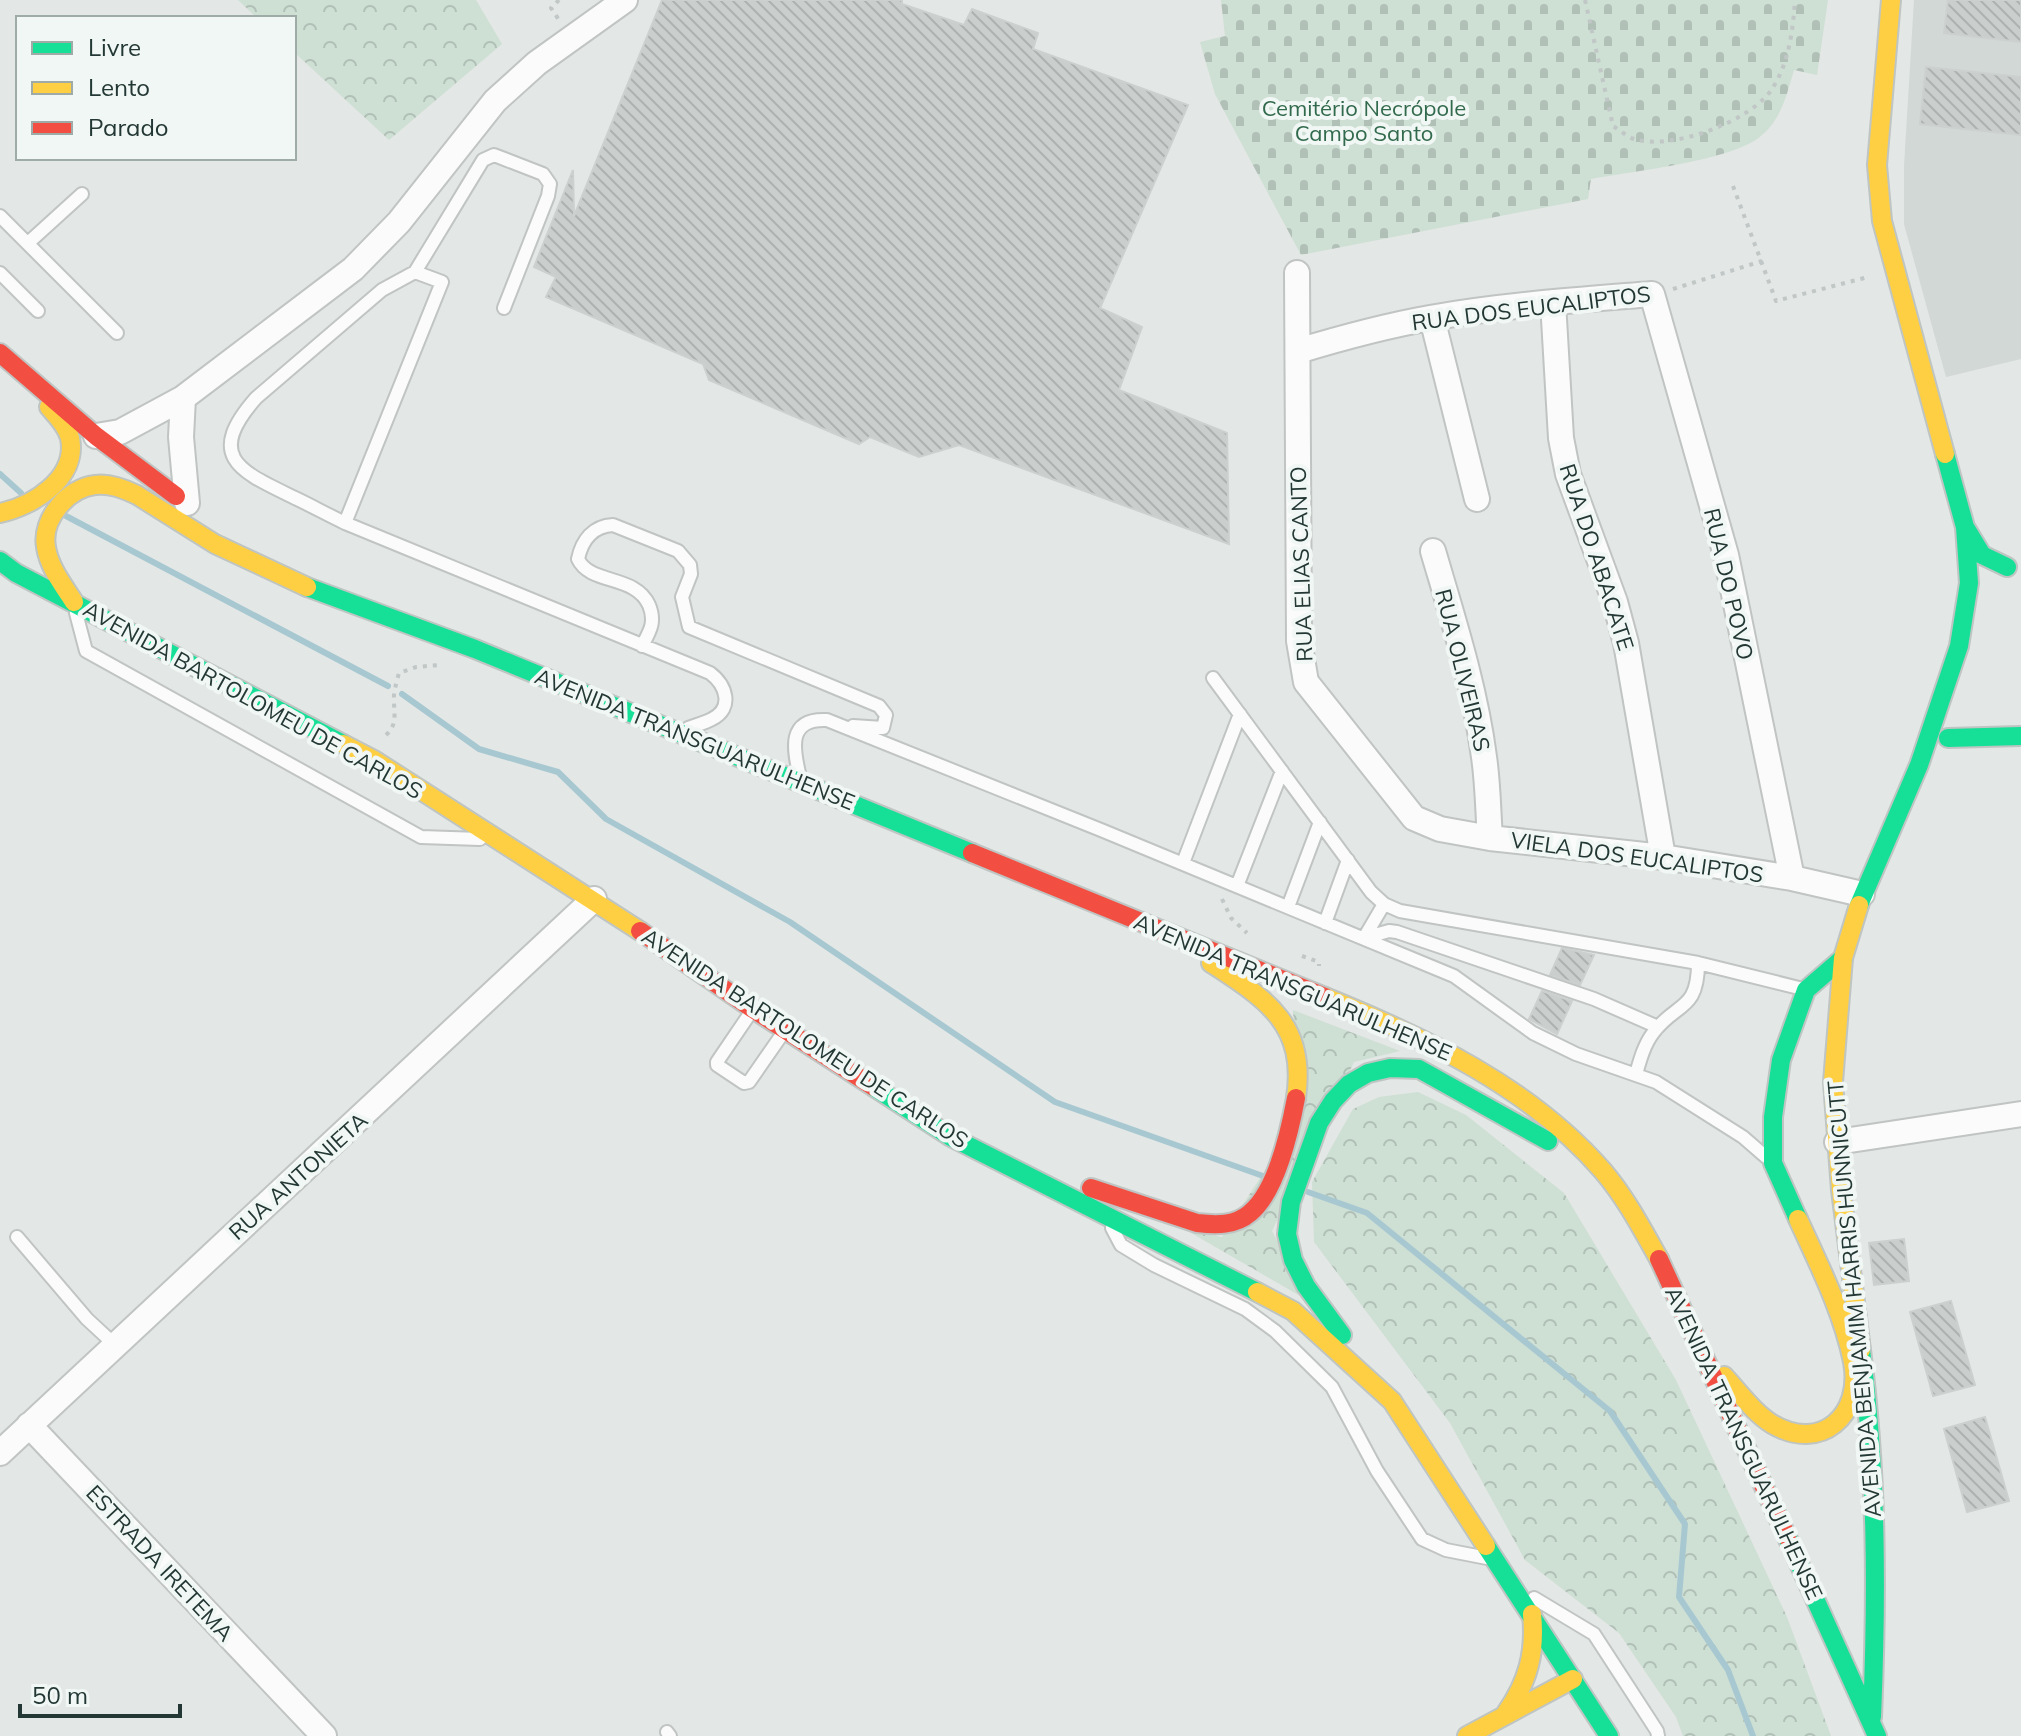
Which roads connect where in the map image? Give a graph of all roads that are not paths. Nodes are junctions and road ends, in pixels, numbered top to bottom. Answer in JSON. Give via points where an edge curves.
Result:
{"nodes":[{"id":1,"x":625,"y":0,"type":"edge"},
{"id":2,"x":1891,"y":0,"type":"edge"},
{"id":3,"x":82,"y":194,"type":"dead end"},
{"id":4,"x":0,"y":216,"type":"edge"},
{"id":5,"x":28,"y":243,"type":"junction"},
{"id":6,"x":415,"y":272,"type":"junction"},
{"id":7,"x":0,"y":273,"type":"edge"},
{"id":8,"x":1297,"y":273,"type":"dead end"},
{"id":9,"x":1652,"y":294,"type":"joint"},
{"id":10,"x":1553,"y":302,"type":"junction"},
{"id":11,"x":504,"y":308,"type":"dead end"},
{"id":12,"x":38,"y":311,"type":"dead end"},
{"id":13,"x":1432,"y":318,"type":"junction"},
{"id":14,"x":117,"y":333,"type":"dead end"},
{"id":15,"x":1298,"y":351,"type":"junction"},
{"id":16,"x":0,"y":353,"type":"edge"},
{"id":17,"x":25,"y":376,"type":"junction"},
{"id":18,"x":183,"y":398,"type":"junction"},
{"id":19,"x":96,"y":436,"type":"junction"},
{"id":20,"x":1477,"y":499,"type":"dead end"},
{"id":21,"x":194,"y":507,"type":"joint"},
{"id":22,"x":0,"y":513,"type":"edge"},
{"id":23,"x":345,"y":523,"type":"junction"},
{"id":24,"x":1965,"y":527,"type":"junction"},
{"id":25,"x":1433,"y":551,"type":"dead end"},
{"id":26,"x":0,"y":561,"type":"edge"},
{"id":27,"x":2014,"y":567,"type":"edge"},
{"id":28,"x":350,"y":583,"type":"dead end"},
{"id":29,"x":1969,"y":583,"type":"junction"},
{"id":30,"x":74,"y":602,"type":"junction"},
{"id":31,"x":642,"y":646,"type":"junction"},
{"id":32,"x":475,"y":649,"type":"junction"},
{"id":33,"x":1213,"y":678,"type":"dead end"},
{"id":34,"x":1939,"y":711,"type":"junction"},
{"id":35,"x":1240,"y":714,"type":"junction"},
{"id":36,"x":827,"y":720,"type":"junction"},
{"id":37,"x":677,"y":731,"type":"junction"},
{"id":38,"x":2021,"y":736,"type":"edge"},
{"id":39,"x":1948,"y":738,"type":"junction"},
{"id":40,"x":1919,"y":765,"type":"junction"},
{"id":41,"x":1282,"y":771,"type":"junction"},
{"id":42,"x":801,"y":784,"type":"junction"},
{"id":43,"x":1414,"y":818,"type":"joint"},
{"id":44,"x":1320,"y":822,"type":"junction"},
{"id":45,"x":1490,"y":838,"type":"junction"},
{"id":46,"x":499,"y":840,"type":"junction"},
{"id":47,"x":1663,"y":857,"type":"junction"},
{"id":48,"x":1348,"y":860,"type":"junction"},
{"id":49,"x":1183,"y":863,"type":"junction"},
{"id":50,"x":1792,"y":878,"type":"junction"},
{"id":51,"x":1237,"y":886,"type":"junction"},
{"id":52,"x":1862,"y":894,"type":"junction"},
{"id":53,"x":594,"y":899,"type":"junction"},
{"id":54,"x":1384,"y":904,"type":"junction"},
{"id":55,"x":1288,"y":907,"type":"junction"},
{"id":56,"x":1117,"y":911,"type":"junction"},
{"id":57,"x":1325,"y":923,"type":"junction"},
{"id":58,"x":1364,"y":938,"type":"junction"},
{"id":59,"x":1843,"y":958,"type":"junction"},
{"id":60,"x":1698,"y":963,"type":"junction"},
{"id":61,"x":1806,"y":990,"type":"junction"},
{"id":62,"x":753,"y":1009,"type":"junction"},
{"id":63,"x":1658,"y":1027,"type":"junction"},
{"id":64,"x":785,"y":1030,"type":"junction"},
{"id":65,"x":1636,"y":1074,"type":"junction"},
{"id":66,"x":1833,"y":1082,"type":"junction"},
{"id":67,"x":2021,"y":1114,"type":"edge"},
{"id":68,"x":951,"y":1137,"type":"junction"},
{"id":69,"x":1837,"y":1142,"type":"junction"},
{"id":70,"x":1773,"y":1163,"type":"junction"},
{"id":71,"x":1604,"y":1172,"type":"junction"},
{"id":72,"x":1841,"y":1190,"type":"junction"},
{"id":73,"x":1105,"y":1214,"type":"junction"},
{"id":74,"x":17,"y":1237,"type":"dead end"},
{"id":75,"x":114,"y":1344,"type":"junction"},
{"id":76,"x":1703,"y":1352,"type":"junction"},
{"id":77,"x":1392,"y":1401,"type":"junction"},
{"id":78,"x":29,"y":1425,"type":"junction"},
{"id":79,"x":0,"y":1453,"type":"edge"},
{"id":80,"x":1495,"y":1560,"type":"junction"},
{"id":81,"x":1514,"y":1586,"type":"junction"},
{"id":82,"x":1532,"y":1614,"type":"junction"},
{"id":83,"x":1573,"y":1679,"type":"junction"},
{"id":84,"x":1503,"y":1717,"type":"junction"},
{"id":85,"x":1874,"y":1730,"type":"edge"},
{"id":86,"x":324,"y":1736,"type":"edge"},
{"id":87,"x":1467,"y":1736,"type":"edge"},
{"id":88,"x":1609,"y":1736,"type":"edge"},
{"id":89,"x":1658,"y":1736,"type":"edge"}],
"edges":[{"from":1,"to":18,"type":"street","via":[[537,63],[495,101],[399,222],[353,269]]},
{"from":2,"to":24,"type":"main road","name":"AVENIDA BENJAMIM HARRIS HUNNICUTT","via":[[1877,165],[1882,221]]},
{"from":3,"to":5,"type":"lane"},
{"from":4,"to":5,"type":"lane"},
{"from":5,"to":14,"type":"lane"},
{"from":6,"to":11,"type":"lane","via":[[483,160],[494,155],[543,174],[550,184],[548,196]]},
{"from":6,"to":23,"type":"lane","via":[[442,282]]},
{"from":6,"to":23,"type":"lane","via":[[382,290],[256,398],[234,427],[232,448],[239,468]]},
{"from":7,"to":12,"type":"lane"},
{"from":8,"to":15,"type":"street","name":"RUA ELIAS CANTO"},
{"from":9,"to":10,"type":"street","name":"RUA DOS EUCALIPTOS"},
{"from":9,"to":50,"type":"street","name":"RUA DO POVO","via":[[1726,555]]},
{"from":10,"to":13,"type":"street","name":"RUA DOS EUCALIPTOS"},
{"from":10,"to":47,"type":"street","name":"RUA DO ABACATE","via":[[1561,438],[1578,506],[1626,643]]},
{"from":13,"to":15,"type":"street","name":"RUA DOS EUCALIPTOS"},
{"from":13,"to":20,"type":"street"},
{"from":15,"to":43,"type":"street","name":"RUA ELIAS CANTO","via":[[1299,641],[1306,682]]},
{"from":16,"to":17,"type":"main road"},
{"from":17,"to":19,"type":"main road"},
{"from":17,"to":22,"type":"main road","via":[[65,426],[70,461],[28,506]]},
{"from":18,"to":19,"type":"street","via":[[120,432]]},
{"from":18,"to":21,"type":"street","via":[[181,437]]},
{"from":19,"to":21,"type":"main road"},
{"from":23,"to":31,"type":"lane"},
{"from":24,"to":27,"type":"main road","via":[[1982,555]]},
{"from":24,"to":29,"type":"main road","name":"AVENIDA BENJAMIM HARRIS HUNNICUTT"},
{"from":25,"to":45,"type":"street","name":"RUA OLIVEIRAS","via":[[1477,716]]},
{"from":26,"to":30,"type":"main road"},
{"from":27,"to":29,"type":"main road"},
{"from":28,"to":32,"type":"main road"},
{"from":29,"to":34,"type":"main road","name":"AVENIDA BENJAMIM HARRIS HUNNICUTT","via":[[1959,646]]},
{"from":30,"to":32,"type":"main road","via":[[46,554],[48,522],[55,508],[78,489],[111,485],[277,573]]},
{"from":30,"to":46,"type":"main road","name":"AVENIDA BARTOLOMEU DE CARLOS","via":[[374,760]]},
{"from":30,"to":46,"type":"lane","via":[[86,651],[421,837]]},
{"from":31,"to":36,"type":"lane","via":[[653,626],[645,597],[629,584],[586,570],[578,559],[592,531],[602,525],[678,551],[690,565],[682,597],[689,627],[879,706],[886,715],[883,728]]},
{"from":31,"to":37,"type":"lane","via":[[710,673],[725,689],[723,711]]},
{"from":32,"to":37,"type":"main road","name":"AVENIDA TRANSGUARULHENSE"},
{"from":33,"to":35,"type":"lane"},
{"from":34,"to":39,"type":"main road"},
{"from":34,"to":40,"type":"main road","name":"AVENIDA BENJAMIM HARRIS HUNNICUTT"},
{"from":35,"to":41,"type":"lane"},
{"from":35,"to":49,"type":"lane"},
{"from":36,"to":42,"type":"lane","via":[[804,723],[796,734]]},
{"from":36,"to":49,"type":"lane"},
{"from":37,"to":42,"type":"main road","name":"AVENIDA TRANSGUARULHENSE"},
{"from":38,"to":39,"type":"main road"},
{"from":39,"to":40,"type":"main road","name":"AVENIDA BENJAMIM HARRIS HUNNICUTT"},
{"from":40,"to":52,"type":"main road","name":"AVENIDA BENJAMIM HARRIS HUNNICUTT"},
{"from":41,"to":44,"type":"lane"},
{"from":41,"to":51,"type":"lane"},
{"from":42,"to":56,"type":"main road","name":"AVENIDA TRANSGUARULHENSE"},
{"from":43,"to":45,"type":"street","name":"VIELA DOS EUCALIPTOS","via":[[1440,829]]},
{"from":44,"to":48,"type":"lane"},
{"from":44,"to":55,"type":"lane"},
{"from":45,"to":47,"type":"street","name":"VIELA DOS EUCALIPTOS"},
{"from":46,"to":53,"type":"main road","name":"AVENIDA BARTOLOMEU DE CARLOS"},
{"from":47,"to":50,"type":"street","name":"VIELA DOS EUCALIPTOS"},
{"from":48,"to":54,"type":"lane"},
{"from":48,"to":57,"type":"lane"},
{"from":49,"to":51,"type":"lane"},
{"from":50,"to":52,"type":"street","name":"VIELA DOS EUCALIPTOS"},
{"from":51,"to":55,"type":"lane"},
{"from":52,"to":59,"type":"main road","name":"AVENIDA BENJAMIM HARRIS HUNNICUTT"},
{"from":53,"to":62,"type":"main road","name":"AVENIDA BARTOLOMEU DE CARLOS"},
{"from":53,"to":75,"type":"street","name":"RUA ANTONIETA"},
{"from":54,"to":58,"type":"lane"},
{"from":54,"to":60,"type":"lane"},
{"from":55,"to":57,"type":"lane"},
{"from":56,"to":68,"type":"main road","via":[[1214,965],[1273,1010],[1296,1049],[1292,1125],[1255,1209],[1223,1225],[1184,1220]]},
{"from":56,"to":71,"type":"main road","name":"AVENIDA TRANSGUARULHENSE","via":[[1451,1054],[1561,1129]]},
{"from":57,"to":58,"type":"lane"},
{"from":58,"to":63,"type":"lane","via":[[1397,932],[1594,999]]},
{"from":58,"to":65,"type":"lane","via":[[1454,976],[1533,1033]]},
{"from":59,"to":61,"type":"main road","name":"AVENIDA BENJAMIM HARRIS HUNNICUTT"},
{"from":59,"to":66,"type":"main road","name":"AVENIDA BENJAMIM HARRIS HUNNICUTT"},
{"from":60,"to":61,"type":"lane"},
{"from":60,"to":63,"type":"lane","via":[[1694,996]]},
{"from":61,"to":66,"type":"main road","via":[[1826,1019]]},
{"from":61,"to":70,"type":"main road","name":"AVENIDA BENJAMIM HARRIS HUNNICUTT","via":[[1776,1083]]},
{"from":62,"to":64,"type":"main road","name":"AVENIDA BARTOLOMEU DE CARLOS"},
{"from":62,"to":64,"type":"lane","via":[[717,1062],[744,1083]]},
{"from":63,"to":65,"type":"lane"},
{"from":64,"to":68,"type":"main road","name":"AVENIDA BARTOLOMEU DE CARLOS"},
{"from":65,"to":70,"type":"lane","via":[[1723,1123]]},
{"from":66,"to":69,"type":"main road","name":"AVENIDA BENJAMIM HARRIS HUNNICUTT"},
{"from":67,"to":69,"type":"street"},
{"from":68,"to":73,"type":"main road","name":"AVENIDA BARTOLOMEU DE CARLOS"},
{"from":69,"to":72,"type":"main road","name":"AVENIDA BENJAMIM HARRIS HUNNICUTT"},
{"from":70,"to":72,"type":"main road","via":[[1815,1191]]},
{"from":70,"to":76,"type":"main road","name":"AVENIDA BENJAMIM HARRIS HUNNICUTT","via":[[1851,1348],[1853,1392],[1848,1409],[1826,1430],[1790,1432],[1756,1412]]},
{"from":71,"to":76,"type":"main road","name":"AVENIDA TRANSGUARULHENSE","via":[[1640,1225]]},
{"from":71,"to":77,"type":"main road","via":[[1419,1069],[1368,1073],[1333,1101],[1319,1123],[1291,1202],[1287,1234],[1306,1286]]},
{"from":72,"to":85,"type":"main road","name":"AVENIDA BENJAMIM HARRIS HUNNICUTT","via":[[1869,1408],[1877,1605]]},
{"from":73,"to":77,"type":"main road","name":"AVENIDA BARTOLOMEU DE CARLOS","via":[[1293,1311]]},
{"from":73,"to":80,"type":"lane","via":[[1121,1245],[1245,1309],[1332,1387],[1377,1471],[1422,1539]]},
{"from":74,"to":75,"type":"lane"},
{"from":75,"to":78,"type":"street","name":"RUA ANTONIETA"},
{"from":76,"to":85,"type":"main road","name":"AVENIDA TRANSGUARULHENSE"},
{"from":77,"to":80,"type":"main road","name":"AVENIDA BARTOLOMEU DE CARLOS"},
{"from":78,"to":79,"type":"street","name":"RUA ANTONIETA"},
{"from":78,"to":86,"type":"street","name":"ESTRADA IRETEMA"},
{"from":80,"to":81,"type":"main road","name":"AVENIDA BARTOLOMEU DE CARLOS"},
{"from":81,"to":82,"type":"main road","name":"AVENIDA BARTOLOMEU DE CARLOS"},
{"from":81,"to":89,"type":"lane","via":[[1594,1634]]},
{"from":82,"to":83,"type":"main road","name":"AVENIDA BARTOLOMEU DE CARLOS"},
{"from":82,"to":84,"type":"main road","via":[[1533,1665]]},
{"from":83,"to":84,"type":"main road"},
{"from":83,"to":88,"type":"main road","name":"AVENIDA BARTOLOMEU DE CARLOS"},
{"from":84,"to":87,"type":"main road"}]}
